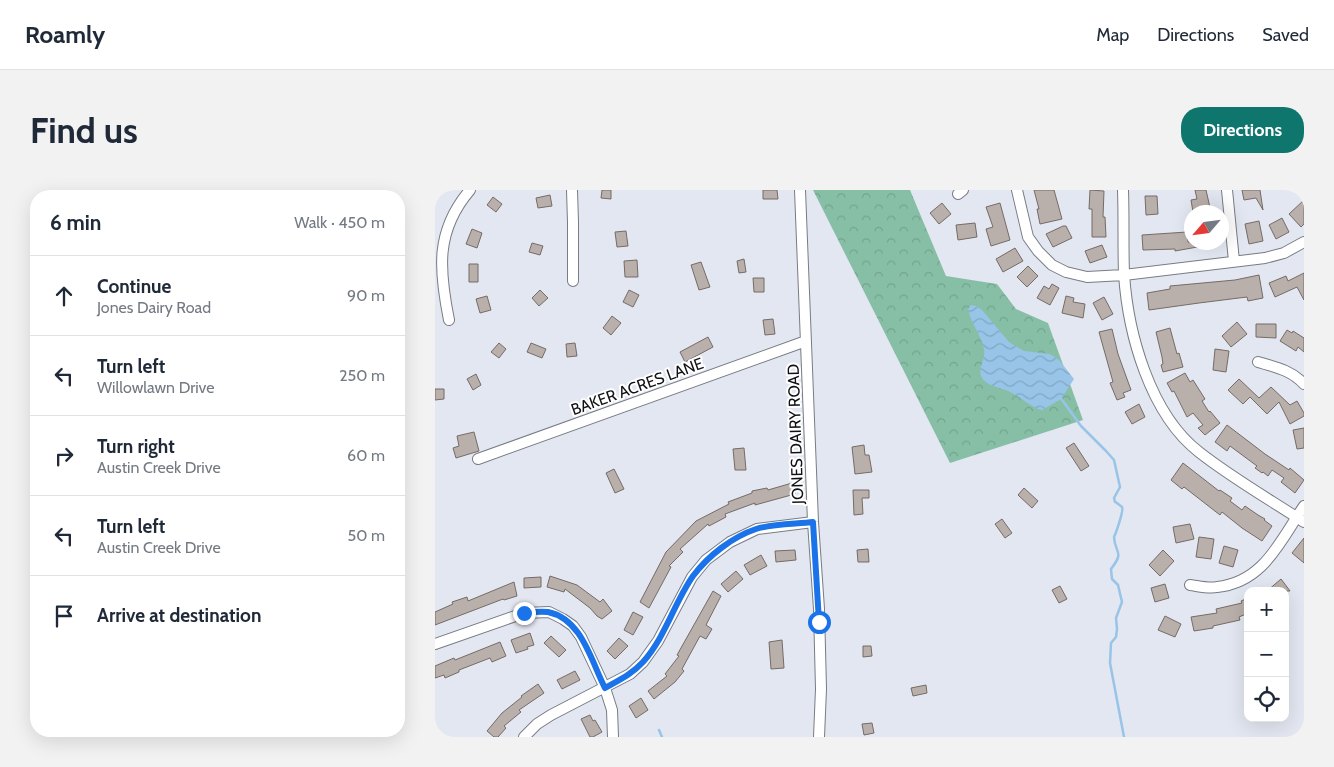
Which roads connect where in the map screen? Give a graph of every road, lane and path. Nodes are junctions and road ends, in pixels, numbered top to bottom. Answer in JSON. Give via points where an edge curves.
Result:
{"nodes":[{"id":1,"x":470,"y":190,"type":"edge"},
{"id":2,"x":572,"y":190,"type":"edge"},
{"id":3,"x":800,"y":190,"type":"edge"},
{"id":4,"x":1017,"y":190,"type":"edge"},
{"id":5,"x":1123,"y":190,"type":"edge"},
{"id":6,"x":1227,"y":190,"type":"edge"},
{"id":7,"x":440,"y":236,"type":"edge"},
{"id":8,"x":1304,"y":242,"type":"edge"},
{"id":9,"x":1234,"y":261,"type":"junction"},
{"id":10,"x":1125,"y":275,"type":"junction"},
{"id":11,"x":573,"y":281,"type":"dead end"},
{"id":12,"x":449,"y":320,"type":"dead end"},
{"id":13,"x":806,"y":341,"type":"junction"},
{"id":14,"x":1258,"y":362,"type":"dead end"},
{"id":15,"x":1304,"y":384,"type":"edge"},
{"id":16,"x":478,"y":459,"type":"dead end"},
{"id":17,"x":1304,"y":506,"type":"edge"},
{"id":18,"x":1300,"y":520,"type":"edge"},
{"id":19,"x":813,"y":522,"type":"junction"},
{"id":20,"x":1190,"y":585,"type":"dead end"},
{"id":21,"x":435,"y":644,"type":"edge"},
{"id":22,"x":605,"y":688,"type":"junction"},
{"id":23,"x":525,"y":737,"type":"edge"},
{"id":24,"x":613,"y":737,"type":"edge"},
{"id":25,"x":819,"y":737,"type":"edge"}],
"edges":[{"from":1,"to":7,"type":"street"},
{"from":2,"to":11,"type":"street"},
{"from":3,"to":13,"type":"street","name":"JONES DAIRY ROAD"},
{"from":4,"to":10,"type":"street","via":[[1028,237],[1052,265],[1087,278]]},
{"from":5,"to":10,"type":"street"},
{"from":6,"to":9,"type":"street"},
{"from":7,"to":12,"type":"street","via":[[443,288]]},
{"from":8,"to":9,"type":"street","via":[[1284,254]]},
{"from":9,"to":10,"type":"street"},
{"from":10,"to":18,"type":"street","via":[[1131,323],[1144,370],[1155,398],[1172,424],[1198,451]]},
{"from":13,"to":16,"type":"street","name":"BAKER ACRES LANE"},
{"from":13,"to":19,"type":"street","name":"JONES DAIRY ROAD"},
{"from":14,"to":15,"type":"street","via":[[1284,369]]},
{"from":17,"to":18,"type":"street"},
{"from":18,"to":20,"type":"street","via":[[1262,568],[1250,576],[1216,588]]},
{"from":19,"to":22,"type":"street","via":[[757,528],[706,560],[692,577],[658,642],[643,662],[630,674]]},
{"from":19,"to":25,"type":"street","name":"JONES DAIRY ROAD","via":[[821,689]]},
{"from":21,"to":22,"type":"street","via":[[524,613],[549,612],[573,626]]},
{"from":22,"to":23,"type":"street","via":[[551,714]]},
{"from":22,"to":24,"type":"street","via":[[612,710]]}]}
